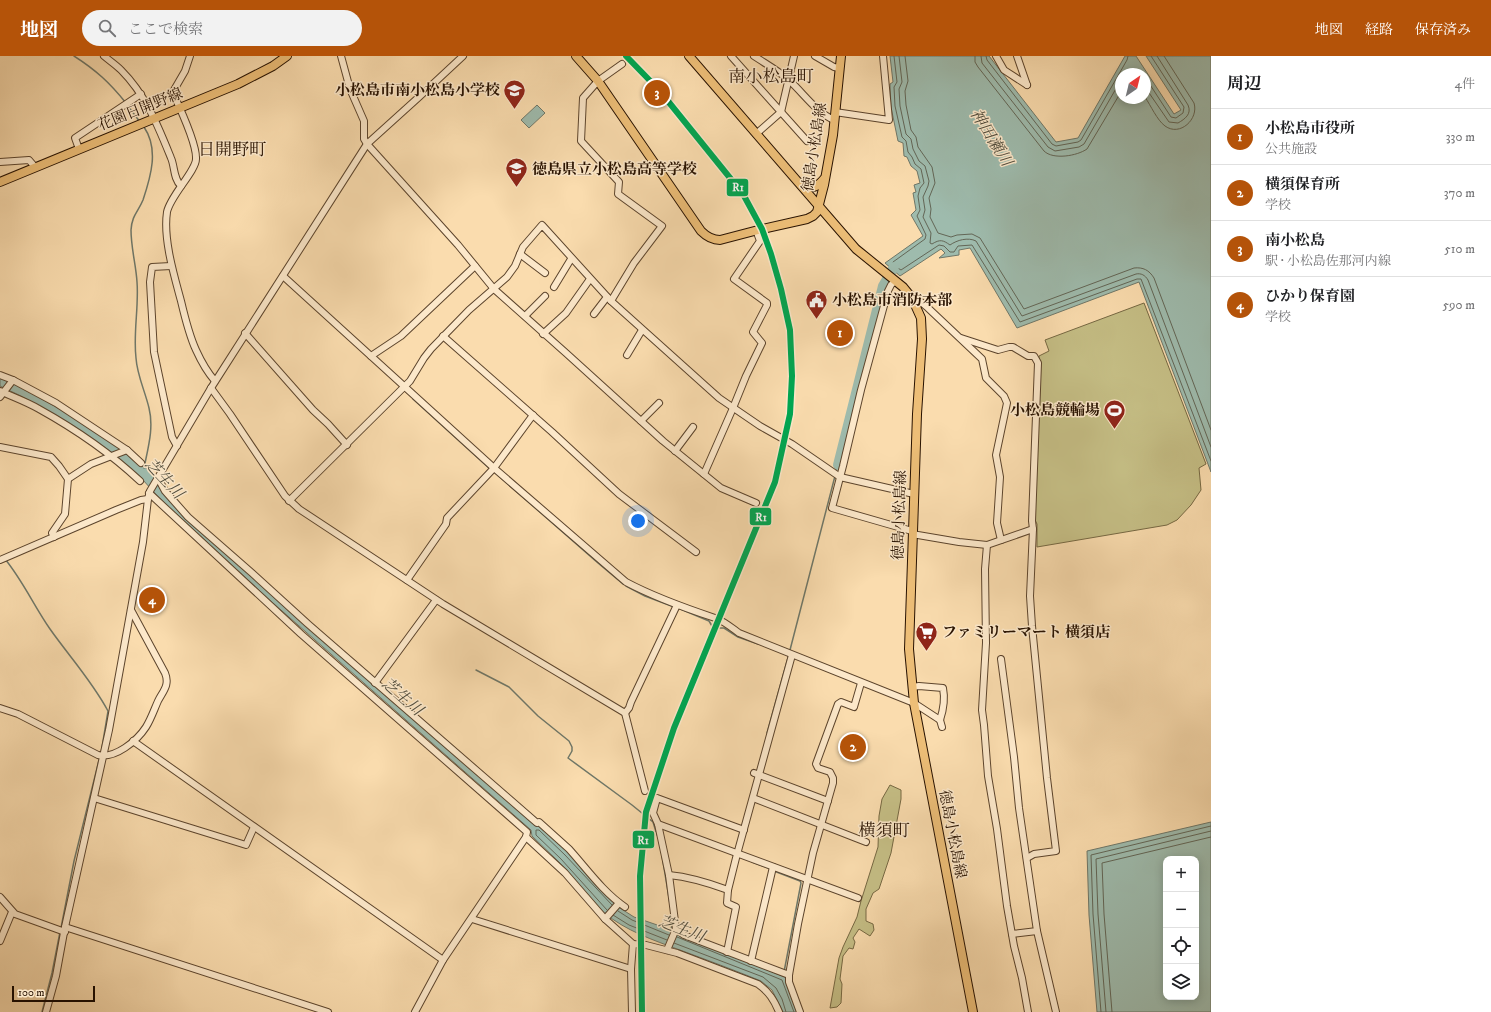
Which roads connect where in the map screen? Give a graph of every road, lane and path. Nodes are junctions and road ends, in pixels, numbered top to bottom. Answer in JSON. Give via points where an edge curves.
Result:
{"nodes":[{"id":1,"x":104,"y":56,"type":"edge"},
{"id":2,"x":190,"y":56,"type":"edge"},
{"id":3,"x":287,"y":56,"type":"edge"},
{"id":4,"x":341,"y":56,"type":"edge"},
{"id":5,"x":463,"y":56,"type":"edge"},
{"id":6,"x":576,"y":56,"type":"edge"},
{"id":7,"x":731,"y":56,"type":"edge"},
{"id":8,"x":754,"y":56,"type":"edge"},
{"id":9,"x":794,"y":56,"type":"edge"},
{"id":10,"x":815,"y":56,"type":"edge"},
{"id":11,"x":841,"y":56,"type":"edge"},
{"id":12,"x":883,"y":56,"type":"edge"},
{"id":13,"x":996,"y":56,"type":"edge"},
{"id":14,"x":1017,"y":56,"type":"edge"},
{"id":15,"x":691,"y":57,"type":"edge"},
{"id":16,"x":622,"y":64,"type":"dead end"},
{"id":17,"x":839,"y":68,"type":"junction"},
{"id":18,"x":788,"y":80,"type":"junction"},
{"id":19,"x":598,"y":81,"type":"junction"},
{"id":20,"x":141,"y":94,"type":"junction"},
{"id":21,"x":180,"y":108,"type":"junction"},
{"id":22,"x":781,"y":112,"type":"junction"},
{"id":23,"x":834,"y":116,"type":"junction"},
{"id":24,"x":155,"y":118,"type":"junction"},
{"id":25,"x":756,"y":134,"type":"junction"},
{"id":26,"x":807,"y":141,"type":"dead end"},
{"id":27,"x":367,"y":144,"type":"junction"},
{"id":28,"x":79,"y":149,"type":"junction"},
{"id":29,"x":0,"y":162,"type":"edge"},
{"id":30,"x":35,"y":167,"type":"junction"},
{"id":31,"x":825,"y":178,"type":"junction"},
{"id":32,"x":798,"y":181,"type":"junction"},
{"id":33,"x":0,"y":182,"type":"edge"},
{"id":34,"x":181,"y":186,"type":"junction"},
{"id":35,"x":819,"y":205,"type":"junction"},
{"id":36,"x":807,"y":219,"type":"junction"},
{"id":37,"x":832,"y":221,"type":"junction"},
{"id":38,"x":756,"y":230,"type":"junction"},
{"id":39,"x":520,"y":254,"type":"junction"},
{"id":40,"x":571,"y":259,"type":"junction"},
{"id":41,"x":171,"y":266,"type":"junction"},
{"id":42,"x":476,"y":266,"type":"junction"},
{"id":43,"x":545,"y":273,"type":"dead end"},
{"id":44,"x":283,"y":276,"type":"junction"},
{"id":45,"x":590,"y":280,"type":"junction"},
{"id":46,"x":894,"y":280,"type":"junction"},
{"id":47,"x":554,"y":287,"type":"dead end"},
{"id":48,"x":494,"y":289,"type":"junction"},
{"id":49,"x":545,"y":296,"type":"dead end"},
{"id":50,"x":912,"y":298,"type":"junction"},
{"id":51,"x":609,"y":299,"type":"junction"},
{"id":52,"x":594,"y":314,"type":"dead end"},
{"id":53,"x":524,"y":316,"type":"junction"},
{"id":54,"x":642,"y":330,"type":"junction"},
{"id":55,"x":245,"y":333,"type":"junction"},
{"id":56,"x":544,"y":334,"type":"junction"},
{"id":57,"x":443,"y":336,"type":"junction"},
{"id":58,"x":961,"y":338,"type":"junction"},
{"id":59,"x":627,"y":355,"type":"dead end"},
{"id":60,"x":371,"y":356,"type":"junction"},
{"id":61,"x":0,"y":375,"type":"edge"},
{"id":62,"x":12,"y":380,"type":"junction"},
{"id":63,"x":215,"y":381,"type":"junction"},
{"id":64,"x":211,"y":388,"type":"junction"},
{"id":65,"x":404,"y":388,"type":"junction"},
{"id":66,"x":2,"y":393,"type":"edge"},
{"id":67,"x":659,"y":403,"type":"dead end"},
{"id":68,"x":734,"y":408,"type":"junction"},
{"id":69,"x":533,"y":415,"type":"junction"},
{"id":70,"x":641,"y":421,"type":"junction"},
{"id":71,"x":693,"y":427,"type":"dead end"},
{"id":72,"x":347,"y":445,"type":"junction"},
{"id":73,"x":177,"y":446,"type":"junction"},
{"id":74,"x":0,"y":447,"type":"edge"},
{"id":75,"x":126,"y":450,"type":"junction"},
{"id":76,"x":675,"y":451,"type":"junction"},
{"id":77,"x":112,"y":456,"type":"junction"},
{"id":78,"x":142,"y":463,"type":"dead end"},
{"id":79,"x":492,"y":470,"type":"junction"},
{"id":80,"x":704,"y":474,"type":"junction"},
{"id":81,"x":839,"y":476,"type":"junction"},
{"id":82,"x":68,"y":479,"type":"junction"},
{"id":83,"x":158,"y":479,"type":"junction"},
{"id":84,"x":140,"y":481,"type":"dead end"},
{"id":85,"x":914,"y":494,"type":"junction"},
{"id":86,"x":147,"y":496,"type":"junction"},
{"id":87,"x":289,"y":501,"type":"junction"},
{"id":88,"x":756,"y":503,"type":"dead end"},
{"id":89,"x":1033,"y":529,"type":"junction"},
{"id":90,"x":912,"y":532,"type":"junction"},
{"id":91,"x":54,"y":537,"type":"junction"},
{"id":92,"x":1001,"y":540,"type":"junction"},
{"id":93,"x":987,"y":545,"type":"junction"},
{"id":94,"x":696,"y":552,"type":"dead end"},
{"id":95,"x":3,"y":559,"type":"edge"},
{"id":96,"x":407,"y":580,"type":"junction"},
{"id":97,"x":436,"y":600,"type":"junction"},
{"id":98,"x":676,"y":607,"type":"junction"},
{"id":99,"x":131,"y":610,"type":"junction"},
{"id":100,"x":790,"y":654,"type":"junction"},
{"id":101,"x":1001,"y":659,"type":"dead end"},
{"id":102,"x":375,"y":683,"type":"junction"},
{"id":103,"x":861,"y":683,"type":"junction"},
{"id":104,"x":913,"y":687,"type":"junction"},
{"id":105,"x":914,"y":704,"type":"junction"},
{"id":106,"x":0,"y":708,"type":"edge"},
{"id":107,"x":624,"y":713,"type":"junction"},
{"id":108,"x":940,"y":720,"type":"junction"},
{"id":109,"x":942,"y":727,"type":"dead end"},
{"id":110,"x":133,"y":741,"type":"junction"},
{"id":111,"x":101,"y":755,"type":"junction"},
{"id":112,"x":757,"y":774,"type":"junction"},
{"id":113,"x":645,"y":791,"type":"dead end"},
{"id":114,"x":94,"y":798,"type":"junction"},
{"id":115,"x":751,"y":800,"type":"junction"},
{"id":116,"x":828,"y":801,"type":"junction"},
{"id":117,"x":658,"y":824,"type":"junction"},
{"id":118,"x":821,"y":824,"type":"junction"},
{"id":119,"x":254,"y":827,"type":"junction"},
{"id":120,"x":742,"y":829,"type":"junction"},
{"id":121,"x":526,"y":837,"type":"junction"},
{"id":122,"x":866,"y":842,"type":"dead end"},
{"id":123,"x":737,"y":855,"type":"junction"},
{"id":124,"x":1027,"y":858,"type":"junction"},
{"id":125,"x":773,"y":869,"type":"junction"},
{"id":126,"x":669,"y":875,"type":"junction"},
{"id":127,"x":807,"y":880,"type":"junction"},
{"id":128,"x":728,"y":890,"type":"junction"},
{"id":129,"x":0,"y":897,"type":"edge"},
{"id":130,"x":858,"y":898,"type":"dead end"},
{"id":131,"x":618,"y":904,"type":"junction"},
{"id":132,"x":625,"y":907,"type":"dead end"},
{"id":133,"x":12,"y":912,"type":"junction"},
{"id":134,"x":606,"y":918,"type":"junction"},
{"id":135,"x":472,"y":919,"type":"junction"},
{"id":136,"x":63,"y":930,"type":"junction"},
{"id":137,"x":1037,"y":930,"type":"junction"},
{"id":138,"x":675,"y":931,"type":"junction"},
{"id":139,"x":1012,"y":934,"type":"junction"},
{"id":140,"x":0,"y":941,"type":"edge"},
{"id":141,"x":633,"y":944,"type":"junction"},
{"id":142,"x":668,"y":949,"type":"junction"},
{"id":143,"x":727,"y":952,"type":"junction"},
{"id":144,"x":443,"y":960,"type":"junction"},
{"id":145,"x":751,"y":961,"type":"junction"},
{"id":146,"x":631,"y":969,"type":"junction"},
{"id":147,"x":786,"y":974,"type":"junction"},
{"id":148,"x":46,"y":1012,"type":"edge"},
{"id":149,"x":328,"y":1012,"type":"edge"},
{"id":150,"x":415,"y":1012,"type":"edge"},
{"id":151,"x":632,"y":1012,"type":"edge"},
{"id":152,"x":779,"y":1012,"type":"edge"},
{"id":153,"x":800,"y":1012,"type":"edge"},
{"id":154,"x":974,"y":1012,"type":"edge"},
{"id":155,"x":1028,"y":1012,"type":"edge"},
{"id":156,"x":1056,"y":1012,"type":"edge"}],
"edges":[{"from":1,"to":20,"type":"street","via":[[121,70]]},
{"from":2,"to":21,"type":"street","via":[[174,90]]},
{"from":3,"to":21,"type":"main road","name":"花園日開野線","via":[[238,84]]},
{"from":4,"to":27,"type":"street","via":[[350,89],[364,121],[364,139]]},
{"from":5,"to":27,"type":"street"},
{"from":6,"to":19,"type":"main road"},
{"from":7,"to":22,"type":"street"},
{"from":8,"to":18,"type":"street"},
{"from":9,"to":18,"type":"street"},
{"from":10,"to":17,"type":"street"},
{"from":11,"to":17,"type":"main road","name":"徳島小松島線"},
{"from":12,"to":23,"type":"street","via":[[889,120]]},
{"from":13,"to":14,"type":"street","via":[[1004,70],[1027,85]]},
{"from":15,"to":25,"type":"main road"},
{"from":16,"to":19,"type":"street"},
{"from":17,"to":23,"type":"main road","name":"徳島小松島線"},
{"from":18,"to":22,"type":"street"},
{"from":18,"to":23,"type":"street","via":[[826,117]]},
{"from":19,"to":38,"type":"main road","via":[[701,231],[713,240],[720,240]]},
{"from":19,"to":51,"type":"street","via":[[583,98],[581,141],[619,182],[618,194],[662,226]]},
{"from":20,"to":24,"type":"street"},
{"from":20,"to":28,"type":"street","via":[[75,138]]},
{"from":21,"to":24,"type":"main road","name":"花園日開野線"},
{"from":21,"to":34,"type":"street","via":[[193,140],[196,159],[195,165]]},
{"from":22,"to":25,"type":"street"},
{"from":22,"to":26,"type":"street"},
{"from":23,"to":31,"type":"main road","name":"徳島小松島線"},
{"from":24,"to":28,"type":"main road","name":"花園日開野線"},
{"from":24,"to":34,"type":"street","via":[[174,165],[174,175]]},
{"from":25,"to":32,"type":"main road"},
{"from":27,"to":42,"type":"street"},
{"from":27,"to":44,"type":"street"},
{"from":28,"to":30,"type":"main road","name":"花園日開野線"},
{"from":29,"to":30,"type":"street","via":[[29,160]]},
{"from":30,"to":33,"type":"main road","name":"花園日開野線"},
{"from":31,"to":32,"type":"main road","via":[[812,188]]},
{"from":31,"to":35,"type":"main road","name":"徳島小松島線"},
{"from":32,"to":35,"type":"main road"},
{"from":34,"to":41,"type":"street","via":[[168,210],[166,226]]},
{"from":35,"to":36,"type":"main road","via":[[817,212]]},
{"from":35,"to":37,"type":"main road","name":"徳島小松島線"},
{"from":36,"to":37,"type":"main road","via":[[819,217]]},
{"from":36,"to":38,"type":"main road"},
{"from":37,"to":46,"type":"main road","name":"徳島小松島線","via":[[856,249]]},
{"from":38,"to":68,"type":"street","via":[[760,241],[734,278],[765,300],[768,305],[753,332],[762,342]]},
{"from":39,"to":40,"type":"street","via":[[542,225]]},
{"from":39,"to":43,"type":"street"},
{"from":39,"to":48,"type":"street","via":[[515,266]]},
{"from":40,"to":45,"type":"street"},
{"from":40,"to":47,"type":"street"},
{"from":41,"to":63,"type":"street","via":[[196,351]]},
{"from":41,"to":73,"type":"street","via":[[152,267],[150,282],[154,352],[172,437]]},
{"from":42,"to":48,"type":"street"},
{"from":42,"to":60,"type":"street","via":[[401,336]]},
{"from":44,"to":55,"type":"street"},
{"from":44,"to":60,"type":"street"},
{"from":45,"to":51,"type":"street"},
{"from":45,"to":56,"type":"street","via":[[566,313]]},
{"from":46,"to":50,"type":"main road","name":"徳島小松島線"},
{"from":46,"to":81,"type":"street","via":[[888,291]]},
{"from":48,"to":53,"type":"street"},
{"from":48,"to":57,"type":"street"},
{"from":49,"to":53,"type":"street"},
{"from":50,"to":58,"type":"street","via":[[921,302]]},
{"from":50,"to":85,"type":"main road","name":"徳島小松島線","via":[[921,318],[922,339],[916,414]]},
{"from":51,"to":52,"type":"street"},
{"from":51,"to":54,"type":"street"},
{"from":53,"to":56,"type":"street"},
{"from":54,"to":59,"type":"street"},
{"from":54,"to":68,"type":"street","via":[[719,398]]},
{"from":55,"to":63,"type":"street"},
{"from":55,"to":72,"type":"street"},
{"from":56,"to":70,"type":"street"},
{"from":57,"to":65,"type":"street"},
{"from":57,"to":69,"type":"street"},
{"from":58,"to":89,"type":"street","via":[[998,350],[1013,347],[1023,354],[1034,356],[1038,363]]},
{"from":58,"to":92,"type":"street","via":[[982,359],[986,378],[1004,396],[1007,403],[996,455],[1000,477],[997,523]]},
{"from":60,"to":65,"type":"street"},
{"from":61,"to":62,"type":"street"},
{"from":62,"to":66,"type":"street"},
{"from":62,"to":75,"type":"street","via":[[56,403]]},
{"from":63,"to":64,"type":"street"},
{"from":64,"to":73,"type":"street"},
{"from":64,"to":87,"type":"street"},
{"from":65,"to":72,"type":"street"},
{"from":65,"to":79,"type":"street"},
{"from":66,"to":77,"type":"street","via":[[77,431]]},
{"from":67,"to":70,"type":"street"},
{"from":68,"to":80,"type":"street"},
{"from":68,"to":81,"type":"street"},
{"from":69,"to":79,"type":"street"},
{"from":69,"to":94,"type":"street","via":[[619,494]]},
{"from":70,"to":76,"type":"street"},
{"from":71,"to":76,"type":"street"},
{"from":72,"to":87,"type":"street"},
{"from":73,"to":83,"type":"street"},
{"from":74,"to":82,"type":"street","via":[[51,457]]},
{"from":75,"to":77,"type":"street"},
{"from":75,"to":78,"type":"street"},
{"from":76,"to":80,"type":"street"},
{"from":77,"to":82,"type":"street","via":[[91,464]]},
{"from":77,"to":84,"type":"street"},
{"from":79,"to":96,"type":"street","via":[[447,518],[446,524]]},
{"from":79,"to":98,"type":"street","via":[[626,582]]},
{"from":80,"to":88,"type":"street","via":[[721,488]]},
{"from":81,"to":85,"type":"street"},
{"from":81,"to":90,"type":"street","via":[[832,508]]},
{"from":82,"to":91,"type":"street","via":[[65,514],[52,533]]},
{"from":83,"to":86,"type":"street"},
{"from":83,"to":102,"type":"street","via":[[188,517]]},
{"from":85,"to":90,"type":"main road","name":"徳島小松島線"},
{"from":86,"to":91,"type":"street"},
{"from":86,"to":99,"type":"street","via":[[143,542]]},
{"from":86,"to":121,"type":"street","via":[[527,832]]},
{"from":87,"to":96,"type":"street"},
{"from":89,"to":92,"type":"street"},
{"from":89,"to":124,"type":"street","via":[[1030,596],[1032,626],[1056,851],[1034,854]]},
{"from":90,"to":93,"type":"street"},
{"from":90,"to":104,"type":"main road","name":"徳島小松島線","via":[[909,649]]},
{"from":91,"to":95,"type":"street"},
{"from":92,"to":93,"type":"street"},
{"from":93,"to":139,"type":"street","via":[[982,710],[988,776]]},
{"from":96,"to":97,"type":"street"},
{"from":97,"to":102,"type":"street"},
{"from":97,"to":107,"type":"street"},
{"from":98,"to":100,"type":"street","via":[[715,618],[739,633]]},
{"from":98,"to":107,"type":"street","via":[[629,708]]},
{"from":99,"to":110,"type":"street","via":[[165,673],[167,684],[146,727]]},
{"from":99,"to":111,"type":"street"},
{"from":100,"to":103,"type":"street"},
{"from":100,"to":112,"type":"street"},
{"from":101,"to":124,"type":"street"},
{"from":102,"to":131,"type":"street","via":[[523,812],[546,828]]},
{"from":103,"to":105,"type":"street"},
{"from":103,"to":116,"type":"street","via":[[854,707],[841,702],[838,704],[816,764],[818,768],[830,772],[833,778]]},
{"from":104,"to":105,"type":"main road","name":"徳島小松島線"},
{"from":104,"to":108,"type":"street","via":[[943,688]]},
{"from":105,"to":108,"type":"street"},
{"from":105,"to":154,"type":"main road","name":"徳島小松島線"},
{"from":106,"to":111,"type":"street","via":[[18,714]]},
{"from":107,"to":113,"type":"street"},
{"from":108,"to":109,"type":"street"},
{"from":110,"to":111,"type":"street","via":[[115,752]]},
{"from":110,"to":119,"type":"street"},
{"from":111,"to":114,"type":"street"},
{"from":112,"to":115,"type":"street"},
{"from":112,"to":116,"type":"street"},
{"from":114,"to":119,"type":"street","via":[[246,845]]},
{"from":114,"to":136,"type":"street"},
{"from":115,"to":118,"type":"street"},
{"from":115,"to":120,"type":"street"},
{"from":116,"to":118,"type":"street"},
{"from":117,"to":120,"type":"street","via":[[653,813],[657,798]]},
{"from":117,"to":123,"type":"street"},
{"from":117,"to":126,"type":"street"},
{"from":118,"to":122,"type":"street"},
{"from":118,"to":127,"type":"street"},
{"from":119,"to":144,"type":"street"},
{"from":120,"to":123,"type":"street"},
{"from":121,"to":134,"type":"street","via":[[565,873]]},
{"from":121,"to":135,"type":"street"},
{"from":123,"to":125,"type":"street"},
{"from":123,"to":128,"type":"street"},
{"from":124,"to":137,"type":"street"},
{"from":125,"to":127,"type":"street"},
{"from":125,"to":145,"type":"street"},
{"from":126,"to":128,"type":"street","via":[[708,882]]},
{"from":126,"to":138,"type":"street"},
{"from":127,"to":130,"type":"street"},
{"from":127,"to":147,"type":"street"},
{"from":128,"to":143,"type":"street","via":[[727,903],[736,907]]},
{"from":129,"to":133,"type":"street"},
{"from":131,"to":132,"type":"street"},
{"from":131,"to":134,"type":"street"},
{"from":133,"to":136,"type":"street"},
{"from":133,"to":140,"type":"street"},
{"from":134,"to":141,"type":"street"},
{"from":135,"to":144,"type":"street"},
{"from":135,"to":146,"type":"street"},
{"from":136,"to":148,"type":"street"},
{"from":136,"to":149,"type":"street"},
{"from":137,"to":139,"type":"street"},
{"from":137,"to":156,"type":"street"},
{"from":138,"to":142,"type":"street"},
{"from":138,"to":143,"type":"street"},
{"from":139,"to":155,"type":"street"},
{"from":141,"to":142,"type":"street"},
{"from":141,"to":146,"type":"street"},
{"from":142,"to":152,"type":"street","via":[[758,984],[766,990]]},
{"from":143,"to":145,"type":"street"},
{"from":144,"to":150,"type":"street"},
{"from":145,"to":147,"type":"street"},
{"from":146,"to":151,"type":"street"},
{"from":147,"to":153,"type":"street"}]}
